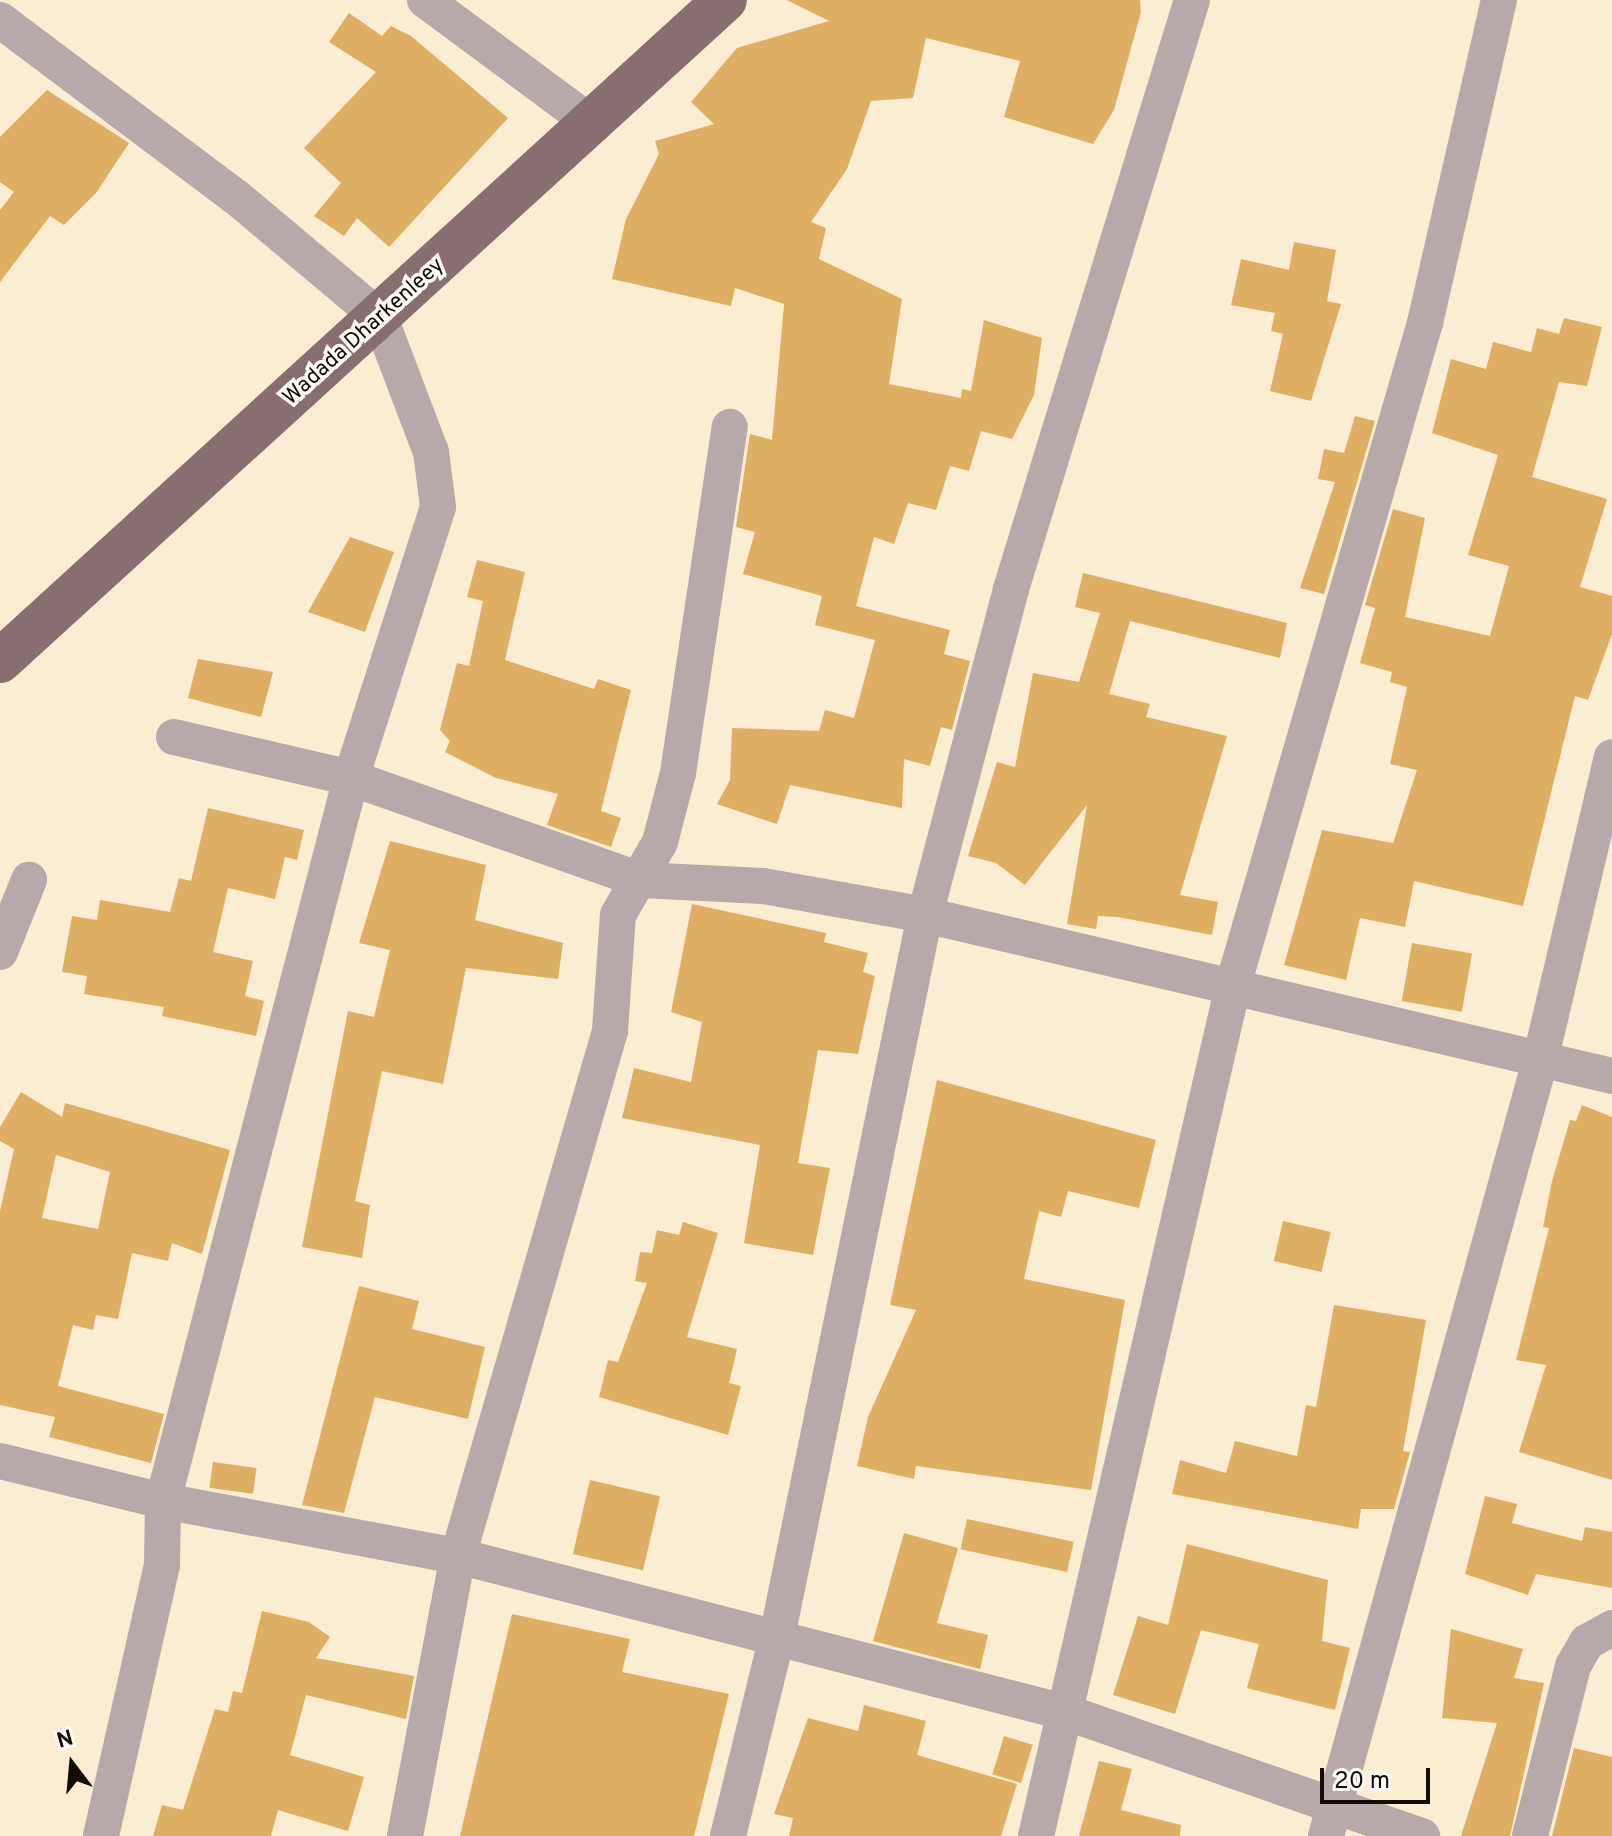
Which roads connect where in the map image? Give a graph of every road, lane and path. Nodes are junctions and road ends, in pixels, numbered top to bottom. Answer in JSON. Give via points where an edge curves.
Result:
{"nodes":[{"id":1,"x":425,"y":0,"type":"edge"},
{"id":2,"x":725,"y":0,"type":"edge"},
{"id":3,"x":1192,"y":0,"type":"edge"},
{"id":4,"x":1499,"y":0,"type":"edge"},
{"id":5,"x":0,"y":20,"type":"edge"},
{"id":6,"x":594,"y":125,"type":"junction"},
{"id":7,"x":380,"y":318,"type":"junction"},
{"id":8,"x":730,"y":427,"type":"dead end"},
{"id":9,"x":0,"y":661,"type":"edge"},
{"id":10,"x":174,"y":737,"type":"dead end"},
{"id":11,"x":1612,"y":757,"type":"edge"},
{"id":12,"x":351,"y":778,"type":"junction"},
{"id":13,"x":29,"y":880,"type":"dead end"},
{"id":14,"x":641,"y":880,"type":"junction"},
{"id":15,"x":925,"y":915,"type":"junction"},
{"id":16,"x":0,"y":952,"type":"edge"},
{"id":17,"x":1234,"y":982,"type":"junction"},
{"id":18,"x":1540,"y":1061,"type":"junction"},
{"id":19,"x":1612,"y":1076,"type":"edge"},
{"id":20,"x":0,"y":1461,"type":"edge"},
{"id":21,"x":163,"y":1501,"type":"junction"},
{"id":22,"x":458,"y":1556,"type":"junction"},
{"id":23,"x":1612,"y":1628,"type":"edge"},
{"id":24,"x":777,"y":1637,"type":"junction"},
{"id":25,"x":1068,"y":1713,"type":"junction"},
{"id":26,"x":1333,"y":1800,"type":"junction"},
{"id":27,"x":101,"y":1836,"type":"edge"},
{"id":28,"x":405,"y":1836,"type":"edge"},
{"id":29,"x":728,"y":1836,"type":"edge"},
{"id":30,"x":1036,"y":1836,"type":"edge"},
{"id":31,"x":1326,"y":1836,"type":"edge"},
{"id":32,"x":1422,"y":1836,"type":"edge"},
{"id":33,"x":1530,"y":1836,"type":"edge"}],
"edges":[{"from":1,"to":6,"type":"street"},
{"from":2,"to":6,"type":"main road","name":"Wadada Dharkenleey"},
{"from":3,"to":15,"type":"street","via":[[1011,589]]},
{"from":4,"to":17,"type":"street","via":[[1425,323]]},
{"from":5,"to":7,"type":"street","via":[[236,197]]},
{"from":6,"to":7,"type":"main road","name":"Wadada Dharkenleey"},
{"from":7,"to":9,"type":"main road","name":"Wadada Dharkenleey"},
{"from":7,"to":12,"type":"street","via":[[431,452],[438,507]]},
{"from":8,"to":14,"type":"street","via":[[678,773]]},
{"from":10,"to":12,"type":"street"},
{"from":11,"to":18,"type":"street"},
{"from":12,"to":14,"type":"street"},
{"from":12,"to":21,"type":"street"},
{"from":13,"to":16,"type":"street"},
{"from":14,"to":15,"type":"street","via":[[763,886]]},
{"from":14,"to":22,"type":"street","via":[[618,915],[610,1031]]},
{"from":15,"to":17,"type":"street"},
{"from":15,"to":24,"type":"street"},
{"from":17,"to":18,"type":"street"},
{"from":17,"to":25,"type":"street"},
{"from":18,"to":19,"type":"street"},
{"from":18,"to":26,"type":"street"},
{"from":20,"to":21,"type":"street"},
{"from":21,"to":22,"type":"street"},
{"from":21,"to":27,"type":"street","via":[[162,1565]]},
{"from":22,"to":24,"type":"street"},
{"from":22,"to":28,"type":"street"},
{"from":23,"to":33,"type":"street","via":[[1587,1642],[1573,1666]]},
{"from":24,"to":25,"type":"street"},
{"from":24,"to":29,"type":"street"},
{"from":25,"to":26,"type":"street"},
{"from":25,"to":30,"type":"street"},
{"from":26,"to":31,"type":"street"},
{"from":26,"to":32,"type":"street"}]}
